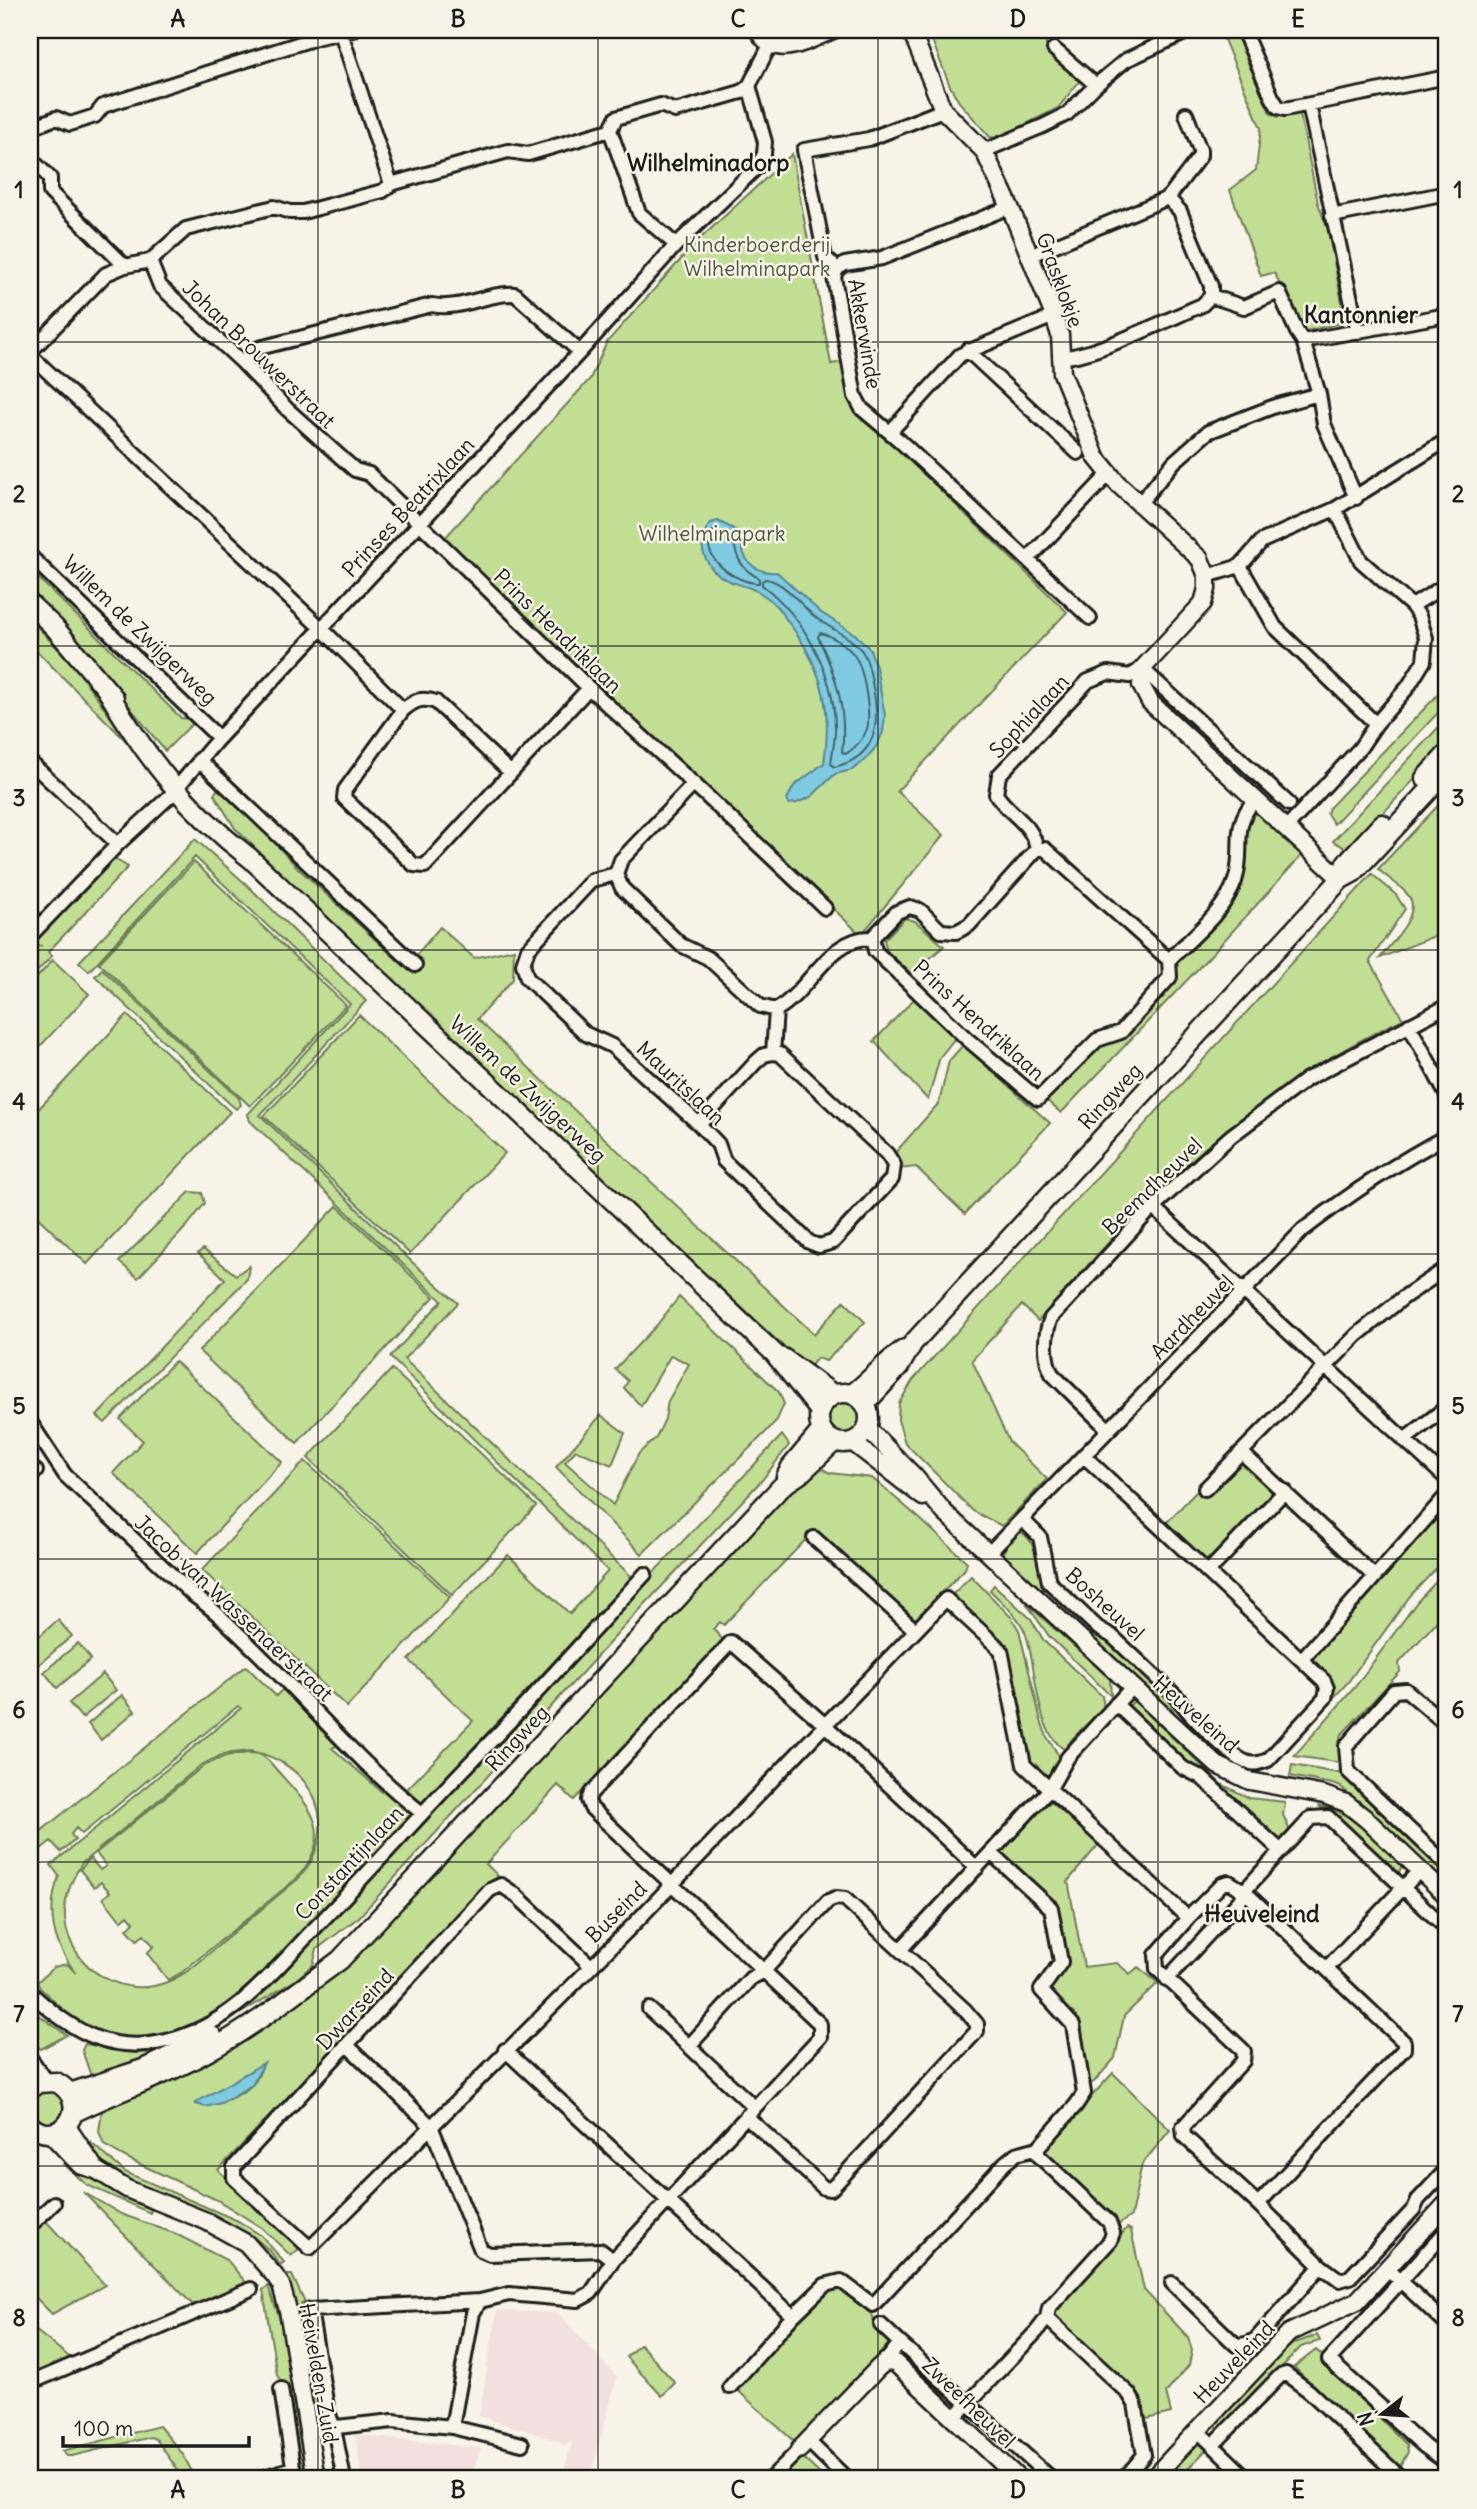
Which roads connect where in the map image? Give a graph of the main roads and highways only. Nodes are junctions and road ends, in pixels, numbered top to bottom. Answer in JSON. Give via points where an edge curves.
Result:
{"nodes":[{"id":1,"x":30,"y":604,"type":"edge"},
{"id":2,"x":1447,"y":754,"type":"edge"},
{"id":3,"x":1447,"y":771,"type":"edge"},
{"id":4,"x":1341,"y":879,"type":"junction"},
{"id":5,"x":774,"y":1353,"type":"junction"},
{"id":6,"x":850,"y":1398,"type":"junction"},
{"id":7,"x":820,"y":1411,"type":"junction"},
{"id":8,"x":828,"y":1436,"type":"junction"},
{"id":9,"x":273,"y":2008,"type":"junction"},
{"id":10,"x":34,"y":2087,"type":"edge"},
{"id":11,"x":70,"y":2093,"type":"junction"},
{"id":12,"x":30,"y":2124,"type":"edge"},
{"id":13,"x":63,"y":2124,"type":"junction"}],
"edges":[{"from":1,"to":5,"type":"main road","name":"Willem de Zwijgerweg","via":[[70,644],[123,718],[220,836],[250,859]]},
{"from":2,"to":4,"type":"main road","name":"Ringweg","via":[[1355,852]]},
{"from":3,"to":4,"type":"main road","name":"Ringweg","via":[[1354,872]]},
{"from":4,"to":6,"type":"main road","name":"Ringweg","via":[[913,1343]]},
{"from":5,"to":6,"type":"main road","name":"Willem de Zwijgerweg"},
{"from":5,"to":7,"type":"main road","name":"Willem de Zwijgerweg"},
{"from":6,"to":7,"type":"main road","via":[[827,1400]]},
{"from":6,"to":8,"type":"main road","via":[[869,1413],[863,1436],[852,1442]]},
{"from":7,"to":8,"type":"main road"},
{"from":8,"to":9,"type":"main road","name":"Ringweg","via":[[792,1467],[782,1486],[340,1960]]},
{"from":9,"to":11,"type":"main road","name":"Ringweg","via":[[143,2069]]},
{"from":9,"to":13,"type":"main road","name":"Ringweg","via":[[249,2028],[192,2060]]},
{"from":10,"to":11,"type":"main road","via":[[56,2082]]},
{"from":11,"to":13,"type":"main road","via":[[74,2102]]},
{"from":12,"to":13,"type":"main road","via":[[41,2132]]}]}
